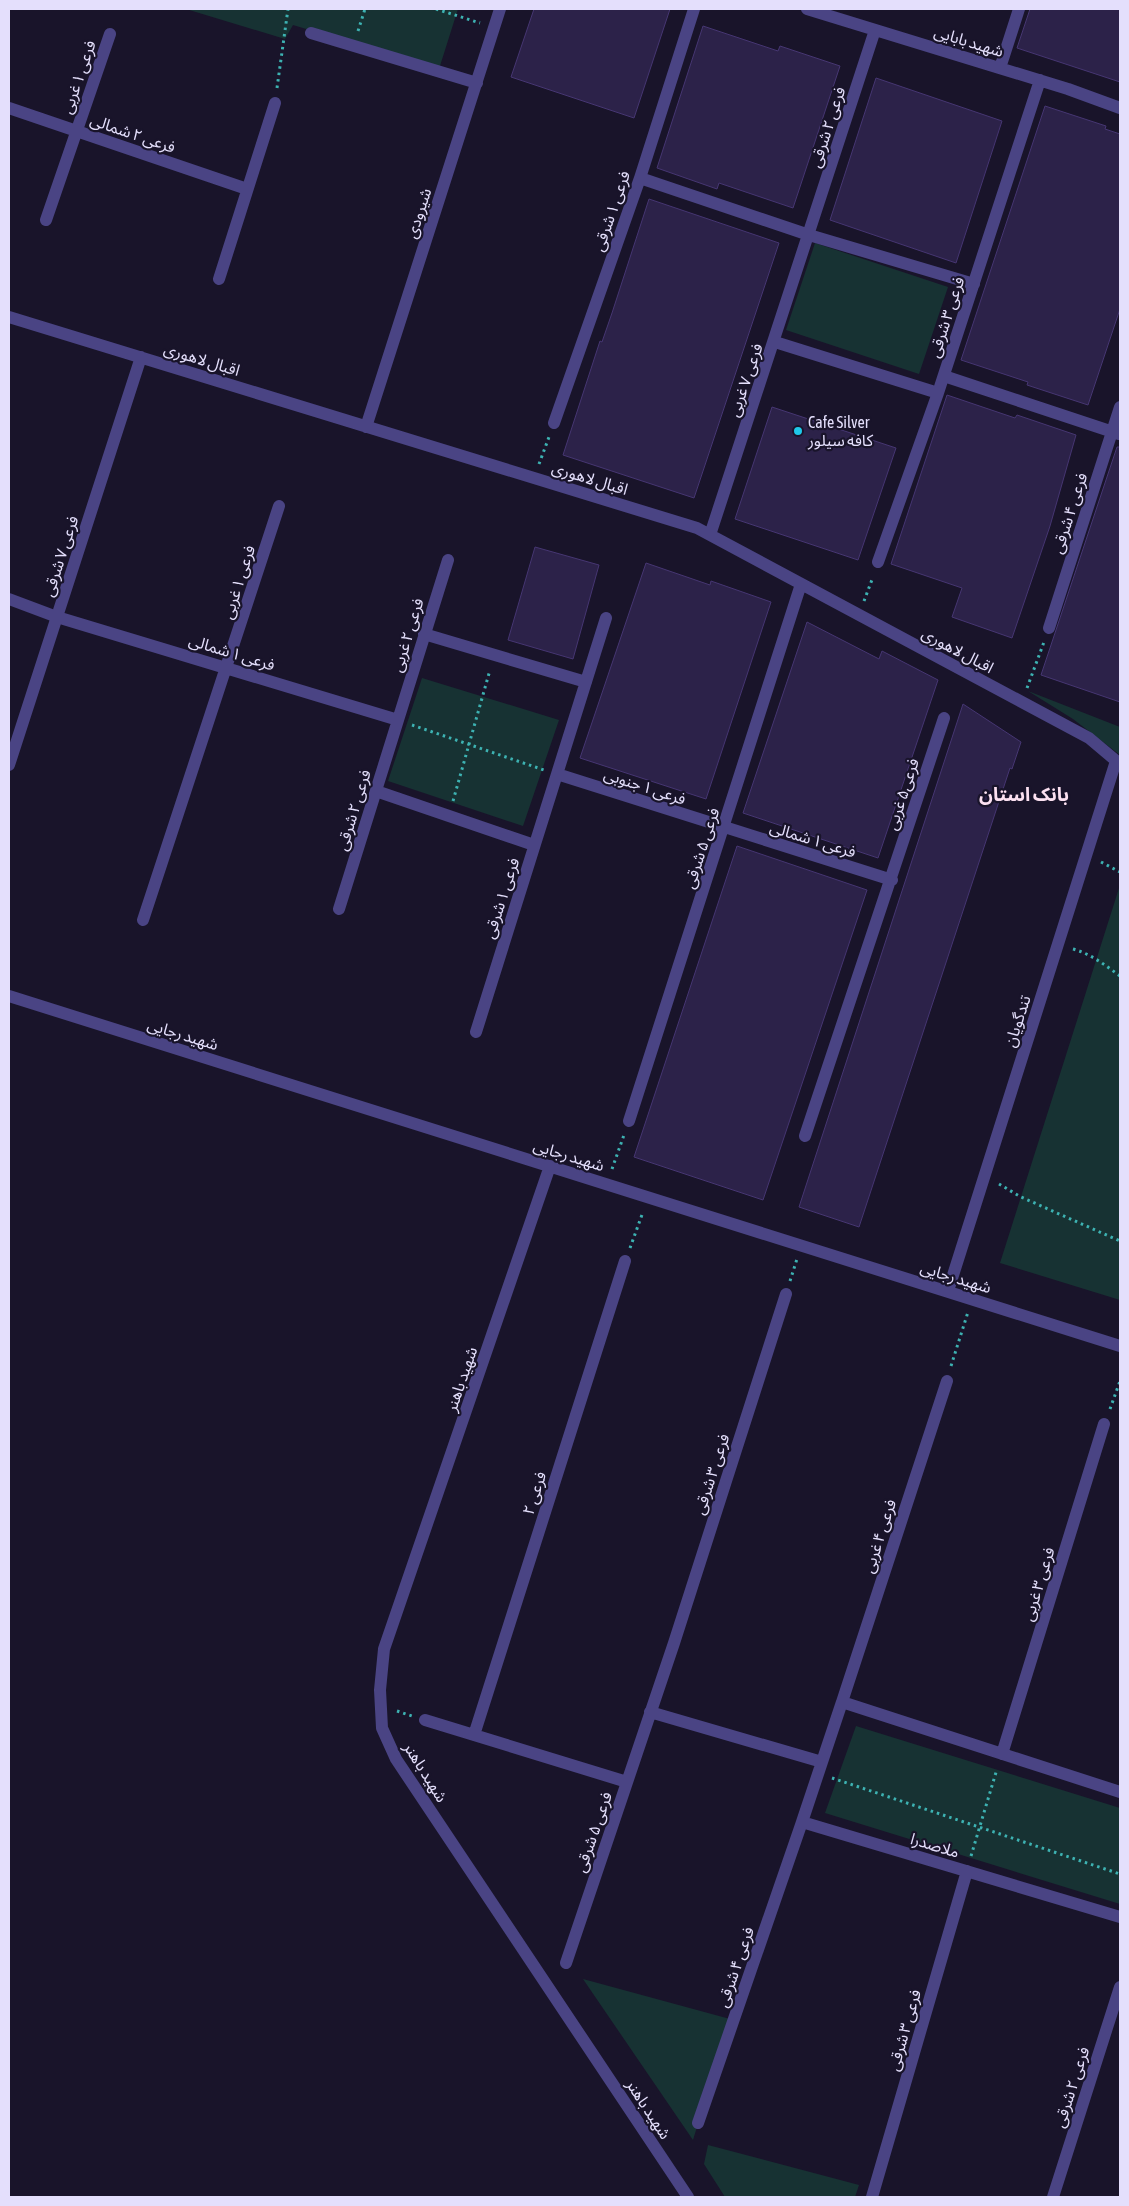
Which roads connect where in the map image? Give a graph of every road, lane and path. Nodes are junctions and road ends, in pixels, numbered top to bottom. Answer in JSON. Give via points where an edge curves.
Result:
{"nodes":[{"id":1,"x":288,"y":9,"type":"edge"},
{"id":2,"x":365,"y":9,"type":"edge"},
{"id":3,"x":436,"y":9,"type":"edge"},
{"id":4,"x":500,"y":9,"type":"edge"},
{"id":5,"x":694,"y":9,"type":"edge"},
{"id":6,"x":1019,"y":9,"type":"edge"},
{"id":7,"x":815,"y":10,"type":"edge"},
{"id":8,"x":494,"y":27,"type":"junction"},
{"id":9,"x":875,"y":30,"type":"junction"},
{"id":10,"x":311,"y":33,"type":"dead end"},
{"id":11,"x":110,"y":34,"type":"dead end"},
{"id":12,"x":357,"y":35,"type":"dead end"},
{"id":13,"x":1000,"y":68,"type":"junction"},
{"id":14,"x":1040,"y":80,"type":"junction"},
{"id":15,"x":477,"y":83,"type":"junction"},
{"id":16,"x":275,"y":103,"type":"joint"},
{"id":17,"x":9,"y":108,"type":"edge"},
{"id":18,"x":1120,"y":108,"type":"edge"},
{"id":19,"x":77,"y":131,"type":"junction"},
{"id":20,"x":640,"y":178,"type":"junction"},
{"id":21,"x":247,"y":189,"type":"junction"},
{"id":22,"x":46,"y":220,"type":"dead end"},
{"id":23,"x":809,"y":235,"type":"junction"},
{"id":24,"x":218,"y":279,"type":"dead end"},
{"id":25,"x":974,"y":284,"type":"junction"},
{"id":26,"x":9,"y":317,"type":"edge"},
{"id":27,"x":775,"y":342,"type":"junction"},
{"id":28,"x":141,"y":358,"type":"junction"},
{"id":29,"x":944,"y":376,"type":"junction"},
{"id":30,"x":938,"y":393,"type":"junction"},
{"id":31,"x":1120,"y":408,"type":"edge"},
{"id":32,"x":554,"y":422,"type":"joint"},
{"id":33,"x":366,"y":427,"type":"junction"},
{"id":34,"x":1116,"y":433,"type":"edge"},
{"id":35,"x":535,"y":478,"type":"junction"},
{"id":36,"x":279,"y":506,"type":"dead end"},
{"id":37,"x":710,"y":535,"type":"junction"},
{"id":38,"x":448,"y":560,"type":"dead end"},
{"id":39,"x":878,"y":562,"type":"joint"},
{"id":40,"x":801,"y":584,"type":"junction"},
{"id":41,"x":9,"y":599,"type":"edge"},
{"id":42,"x":860,"y":615,"type":"junction"},
{"id":43,"x":57,"y":617,"type":"junction"},
{"id":44,"x":606,"y":618,"type":"dead end"},
{"id":45,"x":1049,"y":628,"type":"joint"},
{"id":46,"x":424,"y":634,"type":"junction"},
{"id":47,"x":494,"y":655,"type":"junction"},
{"id":48,"x":227,"y":667,"type":"junction"},
{"id":49,"x":586,"y":682,"type":"junction"},
{"id":50,"x":1022,"y":702,"type":"junction"},
{"id":51,"x":944,"y":718,"type":"dead end"},
{"id":52,"x":398,"y":720,"type":"junction"},
{"id":53,"x":469,"y":744,"type":"junction"},
{"id":54,"x":1118,"y":762,"type":"edge"},
{"id":55,"x":9,"y":765,"type":"edge"},
{"id":56,"x":556,"y":774,"type":"junction"},
{"id":57,"x":376,"y":791,"type":"junction"},
{"id":58,"x":449,"y":816,"type":"junction"},
{"id":59,"x":724,"y":828,"type":"junction"},
{"id":60,"x":534,"y":845,"type":"junction"},
{"id":61,"x":1087,"y":854,"type":"junction"},
{"id":62,"x":1120,"y":872,"type":"edge"},
{"id":63,"x":892,"y":880,"type":"junction"},
{"id":64,"x":339,"y":909,"type":"dead end"},
{"id":65,"x":143,"y":920,"type":"dead end"},
{"id":66,"x":1058,"y":945,"type":"junction"},
{"id":67,"x":1120,"y":976,"type":"edge"},
{"id":68,"x":9,"y":996,"type":"edge"},
{"id":69,"x":476,"y":1032,"type":"dead end"},
{"id":70,"x":629,"y":1121,"type":"joint"},
{"id":71,"x":805,"y":1136,"type":"dead end"},
{"id":72,"x":550,"y":1166,"type":"junction"},
{"id":73,"x":984,"y":1177,"type":"junction"},
{"id":74,"x":607,"y":1184,"type":"junction"},
{"id":75,"x":648,"y":1197,"type":"junction"},
{"id":76,"x":1120,"y":1241,"type":"edge"},
{"id":77,"x":802,"y":1246,"type":"junction"},
{"id":78,"x":625,"y":1261,"type":"joint"},
{"id":79,"x":948,"y":1291,"type":"junction"},
{"id":80,"x":786,"y":1294,"type":"joint"},
{"id":81,"x":972,"y":1299,"type":"junction"},
{"id":82,"x":1120,"y":1346,"type":"edge"},
{"id":83,"x":947,"y":1381,"type":"joint"},
{"id":84,"x":1120,"y":1381,"type":"edge"},
{"id":85,"x":1104,"y":1424,"type":"joint"},
{"id":86,"x":842,"y":1702,"type":"junction"},
{"id":87,"x":381,"y":1707,"type":"junction"},
{"id":88,"x":650,"y":1712,"type":"junction"},
{"id":89,"x":425,"y":1720,"type":"joint"},
{"id":90,"x":474,"y":1735,"type":"junction"},
{"id":91,"x":1002,"y":1754,"type":"junction"},
{"id":92,"x":820,"y":1768,"type":"junction"},
{"id":93,"x":627,"y":1782,"type":"junction"},
{"id":94,"x":1120,"y":1792,"type":"edge"},
{"id":95,"x":802,"y":1822,"type":"junction"},
{"id":96,"x":980,"y":1827,"type":"junction"},
{"id":97,"x":967,"y":1872,"type":"junction"},
{"id":98,"x":1120,"y":1874,"type":"edge"},
{"id":99,"x":1120,"y":1917,"type":"edge"},
{"id":100,"x":566,"y":1963,"type":"dead end"},
{"id":101,"x":1120,"y":1987,"type":"edge"},
{"id":102,"x":698,"y":2123,"type":"dead end"},
{"id":103,"x":688,"y":2197,"type":"edge"},
{"id":104,"x":872,"y":2197,"type":"edge"},
{"id":105,"x":1053,"y":2197,"type":"edge"}],
"edges":[{"from":1,"to":16,"type":"path"},
{"from":2,"to":12,"type":"path"},
{"from":3,"to":8,"type":"path"},
{"from":4,"to":8,"type":"street","name":"شیرودی"},
{"from":5,"to":20,"type":"street","name":"فرعی ۱ شرقی"},
{"from":6,"to":13,"type":"street"},
{"from":7,"to":9,"type":"street","name":"شهید بابایی"},
{"from":8,"to":15,"type":"street","name":"شیرودی"},
{"from":9,"to":13,"type":"street","name":"شهید بابایی"},
{"from":9,"to":23,"type":"street","name":"فرعی ۲ شرقی"},
{"from":10,"to":15,"type":"street"},
{"from":11,"to":19,"type":"street","name":"فرعی ۱ غربی"},
{"from":13,"to":14,"type":"street","name":"شهید بابایی"},
{"from":14,"to":18,"type":"street","name":"شهید بابایی"},
{"from":14,"to":25,"type":"street","name":"فرعی ۳ شرقی"},
{"from":15,"to":33,"type":"street","name":"شیرودی"},
{"from":16,"to":21,"type":"street"},
{"from":17,"to":19,"type":"street","name":"فرعی ۲ شمالی"},
{"from":19,"to":21,"type":"street","name":"فرعی ۲ شمالی"},
{"from":19,"to":22,"type":"street"},
{"from":20,"to":23,"type":"street"},
{"from":20,"to":32,"type":"street","name":"فرعی ۱ شرقی"},
{"from":21,"to":24,"type":"street"},
{"from":23,"to":25,"type":"street"},
{"from":23,"to":27,"type":"street","name":"فرعی ۷ غربی"},
{"from":25,"to":29,"type":"street","name":"فرعی ۳ شرقی"},
{"from":26,"to":28,"type":"street","name":"اقبال لاهوری"},
{"from":27,"to":30,"type":"street"},
{"from":27,"to":37,"type":"street","name":"فرعی ۷ غربی"},
{"from":28,"to":33,"type":"street","name":"اقبال لاهوری"},
{"from":28,"to":43,"type":"street","name":"فرعی ۷ شرقی"},
{"from":29,"to":30,"type":"street","name":"فرعی ۳ شرقی"},
{"from":29,"to":34,"type":"street"},
{"from":30,"to":39,"type":"street","name":"فرعی ۳ شرقی"},
{"from":31,"to":34,"type":"street","name":"فرعی ۴ شرقی"},
{"from":32,"to":35,"type":"path"},
{"from":33,"to":35,"type":"street","name":"اقبال لاهوری"},
{"from":34,"to":45,"type":"street","name":"فرعی ۴ شرقی"},
{"from":35,"to":37,"type":"street","name":"اقبال لاهوری"},
{"from":36,"to":48,"type":"street","name":"فرعی ۱ غربی"},
{"from":37,"to":40,"type":"street","name":"اقبال لاهوری"},
{"from":38,"to":46,"type":"street","name":"فرعی ۲ غربی"},
{"from":39,"to":42,"type":"path"},
{"from":40,"to":42,"type":"street","name":"اقبال لاهوری"},
{"from":40,"to":59,"type":"street","name":"فرعی ۵ شرقی"},
{"from":41,"to":43,"type":"street"},
{"from":42,"to":50,"type":"street","name":"اقبال لاهوری"},
{"from":43,"to":48,"type":"street","name":"فرعی ۱ شمالی"},
{"from":43,"to":55,"type":"street","name":"فرعی ۷ شرقی"},
{"from":44,"to":49,"type":"street"},
{"from":45,"to":50,"type":"path"},
{"from":46,"to":47,"type":"street"},
{"from":46,"to":52,"type":"street","name":"فرعی ۲ غربی"},
{"from":47,"to":49,"type":"street"},
{"from":47,"to":53,"type":"path"},
{"from":48,"to":52,"type":"street","name":"فرعی ۱ شمالی"},
{"from":48,"to":65,"type":"street"},
{"from":49,"to":56,"type":"street"},
{"from":50,"to":54,"type":"street","name":"اقبال لاهوری","via":[[1089,738]]},
{"from":51,"to":63,"type":"street","name":"فرعی۵ غربی"},
{"from":52,"to":53,"type":"path"},
{"from":52,"to":57,"type":"street","name":"فرعی ۲ شرقی"},
{"from":53,"to":56,"type":"path"},
{"from":53,"to":58,"type":"path"},
{"from":54,"to":61,"type":"street","name":"تندگویان"},
{"from":56,"to":59,"type":"street","name":"فرعی ۱ جنوبی"},
{"from":56,"to":60,"type":"street","name":"فرعی ۱ شرقی"},
{"from":57,"to":58,"type":"street"},
{"from":57,"to":64,"type":"street","name":"فرعی ۲ شرقی"},
{"from":58,"to":60,"type":"street"},
{"from":59,"to":63,"type":"street","name":"فرعی ۱ شمالی"},
{"from":59,"to":70,"type":"street","name":"فرعی ۵ شرقی"},
{"from":60,"to":69,"type":"street","name":"فرعی ۱ شرقی"},
{"from":61,"to":62,"type":"path"},
{"from":61,"to":66,"type":"street","name":"تندگویان"},
{"from":63,"to":71,"type":"street"},
{"from":66,"to":67,"type":"path","via":[[1083,952]]},
{"from":66,"to":73,"type":"street","name":"تندگویان"},
{"from":68,"to":72,"type":"street","name":"شهید رجایی"},
{"from":70,"to":74,"type":"path"},
{"from":72,"to":74,"type":"street","name":"شهید رجایی"},
{"from":72,"to":87,"type":"street","name":"شهید باهنر","via":[[384,1649]]},
{"from":73,"to":76,"type":"path"},
{"from":73,"to":79,"type":"street","name":"تندگویان"},
{"from":74,"to":75,"type":"street","name":"شهید رجایی"},
{"from":75,"to":77,"type":"street","name":"شهید رجایی"},
{"from":75,"to":78,"type":"path"},
{"from":77,"to":79,"type":"street","name":"شهید رجایی"},
{"from":77,"to":80,"type":"path"},
{"from":78,"to":90,"type":"street","name":"فرعی ۲"},
{"from":79,"to":81,"type":"street","name":"شهید رجایی"},
{"from":80,"to":88,"type":"street","name":"فرعی ۳ شرقی"},
{"from":81,"to":82,"type":"street","name":"شهید رجایی"},
{"from":81,"to":83,"type":"path"},
{"from":83,"to":86,"type":"street","name":"فرعی ۴ غربی"},
{"from":84,"to":85,"type":"path"},
{"from":85,"to":91,"type":"street","name":"فرعی ۳ غربی"},
{"from":86,"to":91,"type":"street"},
{"from":86,"to":92,"type":"street"},
{"from":87,"to":89,"type":"path"},
{"from":87,"to":103,"type":"street","name":"شهید باهنر","via":[[382,1728],[396,1759]]},
{"from":88,"to":92,"type":"street"},
{"from":88,"to":93,"type":"street","name":"فرعی ۵ شرقی"},
{"from":89,"to":90,"type":"street"},
{"from":90,"to":93,"type":"street"},
{"from":91,"to":94,"type":"street"},
{"from":91,"to":96,"type":"path"},
{"from":92,"to":95,"type":"street"},
{"from":92,"to":96,"type":"path"},
{"from":93,"to":100,"type":"street","name":"فرعی ۵ شرقی"},
{"from":95,"to":97,"type":"street","name":"ملاصدرا"},
{"from":95,"to":102,"type":"street","name":"فرعی ۴ شرقی"},
{"from":96,"to":97,"type":"path"},
{"from":96,"to":98,"type":"path"},
{"from":97,"to":99,"type":"street","name":"ملاصدرا"},
{"from":97,"to":104,"type":"street","name":"فرعی ۳ شرقی"},
{"from":101,"to":105,"type":"street","name":"فرعی ۲ شرقی"}]}
